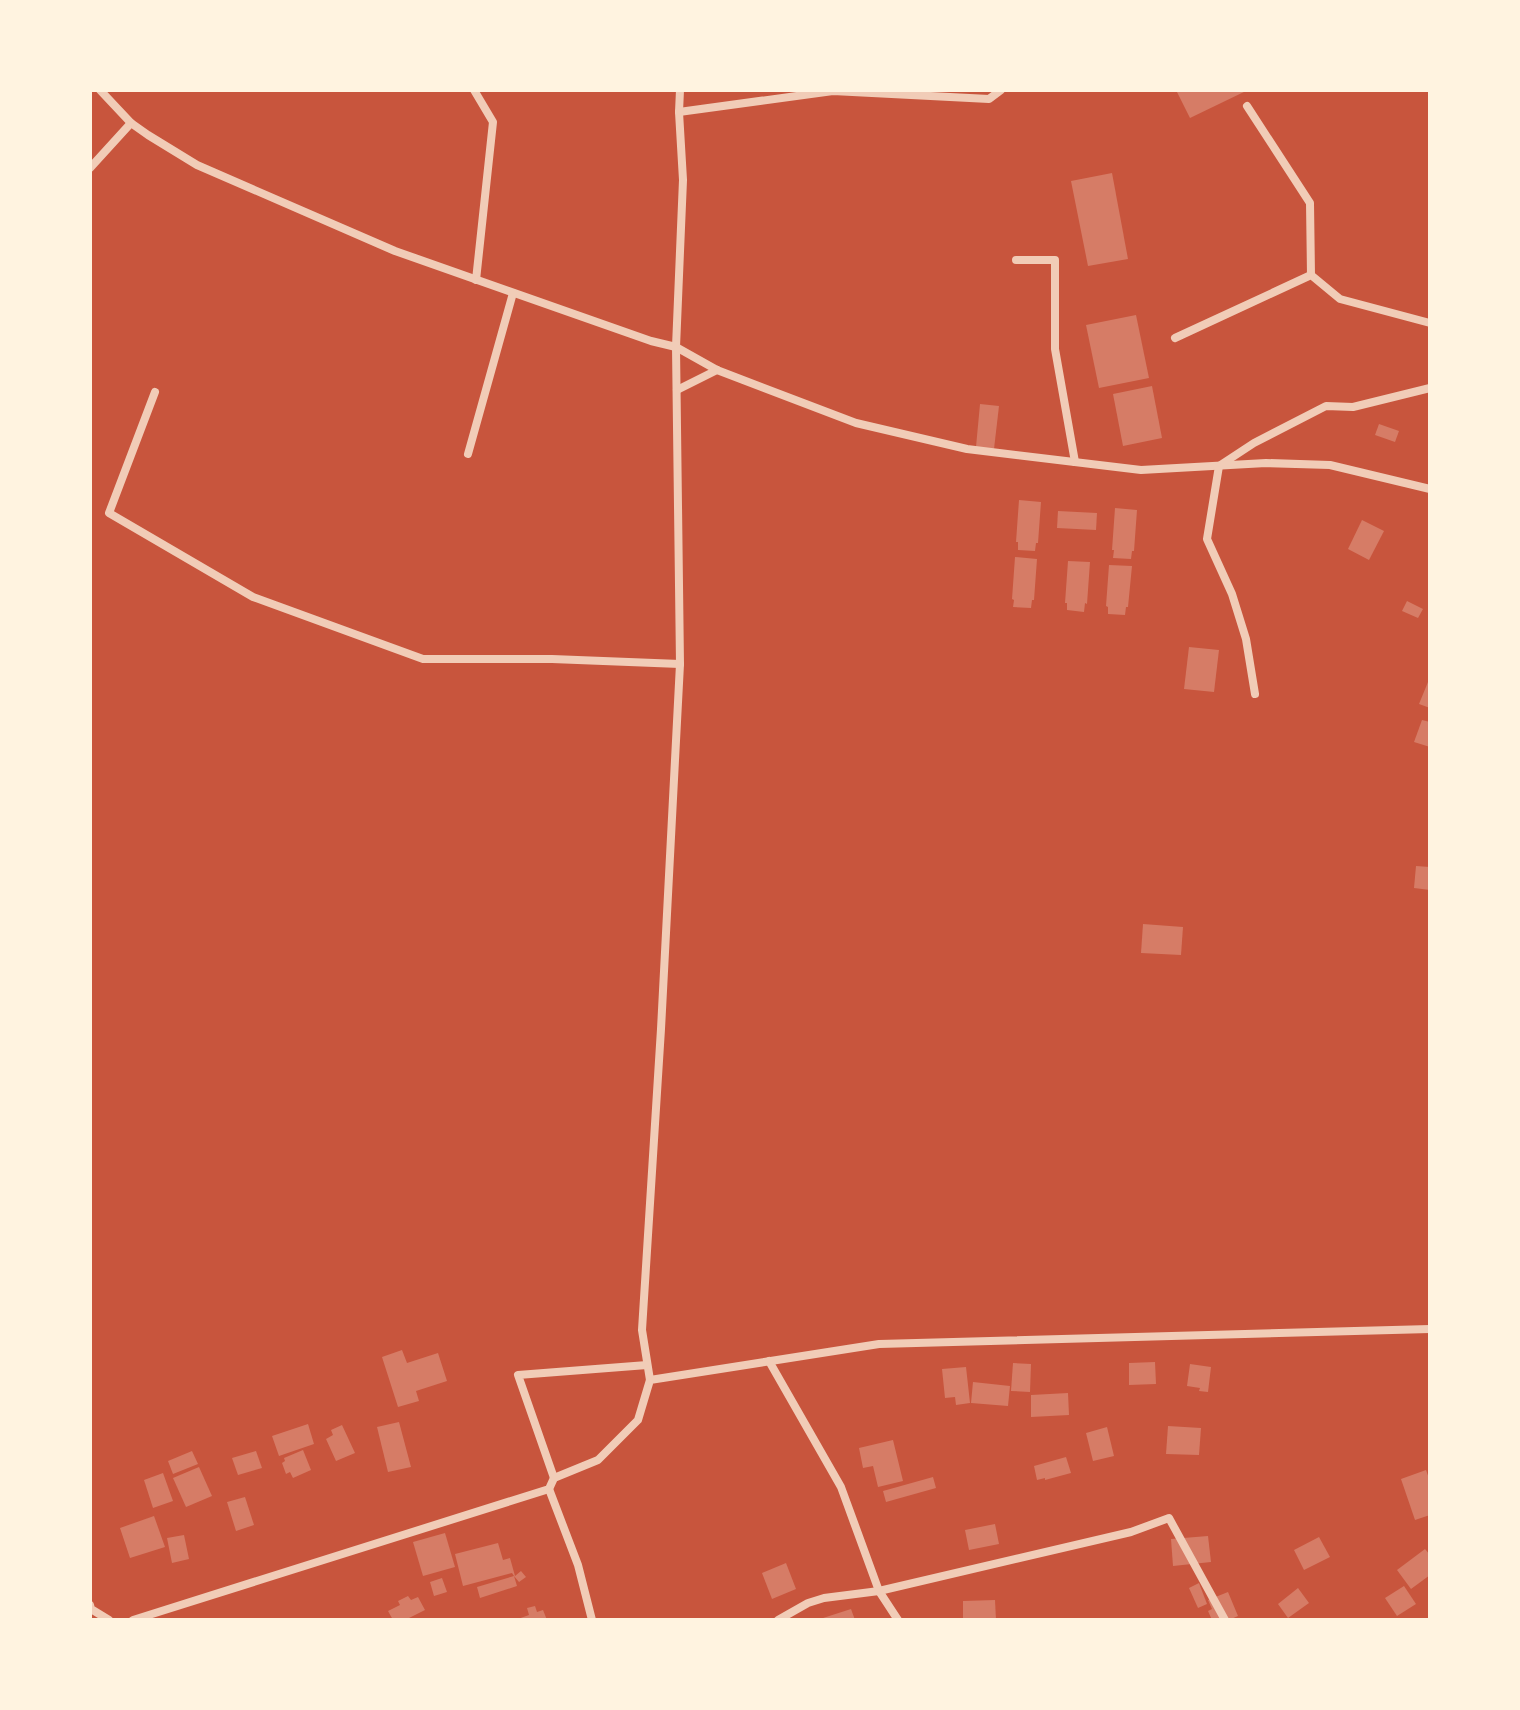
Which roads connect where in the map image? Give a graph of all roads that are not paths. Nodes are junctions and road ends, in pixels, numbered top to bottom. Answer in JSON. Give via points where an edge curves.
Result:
{"nodes":[{"id":1,"x":100,"y":90,"type":"edge"},
{"id":2,"x":474,"y":90,"type":"edge"},
{"id":3,"x":680,"y":90,"type":"edge"},
{"id":4,"x":1001,"y":90,"type":"edge"},
{"id":5,"x":1247,"y":106,"type":"dead end"},
{"id":6,"x":679,"y":112,"type":"junction"},
{"id":7,"x":131,"y":123,"type":"junction"},
{"id":8,"x":90,"y":168,"type":"edge"},
{"id":9,"x":1016,"y":260,"type":"dead end"},
{"id":10,"x":1311,"y":275,"type":"junction"},
{"id":11,"x":476,"y":280,"type":"junction"},
{"id":12,"x":513,"y":293,"type":"junction"},
{"id":13,"x":1430,"y":323,"type":"edge"},
{"id":14,"x":1175,"y":338,"type":"dead end"},
{"id":15,"x":676,"y":347,"type":"junction"},
{"id":16,"x":717,"y":370,"type":"junction"},
{"id":17,"x":1430,"y":388,"type":"edge"},
{"id":18,"x":677,"y":390,"type":"junction"},
{"id":19,"x":155,"y":392,"type":"dead end"},
{"id":20,"x":468,"y":454,"type":"dead end"},
{"id":21,"x":1075,"y":462,"type":"junction"},
{"id":22,"x":1219,"y":466,"type":"junction"},
{"id":23,"x":1430,"y":489,"type":"edge"},
{"id":24,"x":680,"y":664,"type":"junction"},
{"id":25,"x":1255,"y":694,"type":"dead end"},
{"id":26,"x":1430,"y":1329,"type":"edge"},
{"id":27,"x":769,"y":1361,"type":"junction"},
{"id":28,"x":647,"y":1365,"type":"junction"},
{"id":29,"x":650,"y":1380,"type":"junction"},
{"id":30,"x":554,"y":1478,"type":"junction"},
{"id":31,"x":549,"y":1489,"type":"junction"},
{"id":32,"x":879,"y":1591,"type":"junction"},
{"id":33,"x":90,"y":1605,"type":"edge"},
{"id":34,"x":109,"y":1620,"type":"edge"},
{"id":35,"x":133,"y":1620,"type":"edge"},
{"id":36,"x":592,"y":1620,"type":"edge"},
{"id":37,"x":778,"y":1620,"type":"edge"},
{"id":38,"x":898,"y":1620,"type":"edge"},
{"id":39,"x":1225,"y":1620,"type":"edge"}],
"edges":[{"from":1,"to":7,"type":"street"},
{"from":2,"to":11,"type":"street","via":[[493,122]]},
{"from":3,"to":6,"type":"street"},
{"from":4,"to":6,"type":"street","via":[[989,99],[833,91]]},
{"from":5,"to":10,"type":"street","via":[[1310,203]]},
{"from":6,"to":15,"type":"street","via":[[683,180]]},
{"from":7,"to":8,"type":"street"},
{"from":7,"to":11,"type":"street","via":[[197,165],[395,251]]},
{"from":9,"to":21,"type":"street","via":[[1055,260],[1055,349]]},
{"from":10,"to":13,"type":"street","via":[[1340,299]]},
{"from":10,"to":14,"type":"street"},
{"from":11,"to":12,"type":"street"},
{"from":12,"to":15,"type":"street"},
{"from":12,"to":20,"type":"street"},
{"from":15,"to":16,"type":"street"},
{"from":15,"to":18,"type":"street"},
{"from":16,"to":18,"type":"street"},
{"from":16,"to":21,"type":"street","via":[[856,423],[967,449]]},
{"from":17,"to":22,"type":"street","via":[[1353,407],[1326,406]]},
{"from":18,"to":24,"type":"street"},
{"from":19,"to":24,"type":"street","via":[[109,513],[253,597],[423,659]]},
{"from":21,"to":22,"type":"street","via":[[1141,470]]},
{"from":22,"to":23,"type":"street","via":[[1330,465]]},
{"from":22,"to":25,"type":"street","via":[[1207,539],[1246,639]]},
{"from":24,"to":28,"type":"street","via":[[642,1330]]},
{"from":26,"to":27,"type":"street","via":[[879,1344]]},
{"from":27,"to":29,"type":"street"},
{"from":27,"to":32,"type":"street","via":[[841,1487]]},
{"from":28,"to":29,"type":"street"},
{"from":28,"to":30,"type":"street","via":[[518,1375]]},
{"from":29,"to":30,"type":"street","via":[[638,1420],[598,1460]]},
{"from":30,"to":31,"type":"street"},
{"from":31,"to":35,"type":"street"},
{"from":31,"to":36,"type":"street"},
{"from":32,"to":37,"type":"street","via":[[824,1598]]},
{"from":32,"to":38,"type":"street"},
{"from":32,"to":39,"type":"street","via":[[1131,1532],[1169,1518]]},
{"from":33,"to":34,"type":"street"}]}
